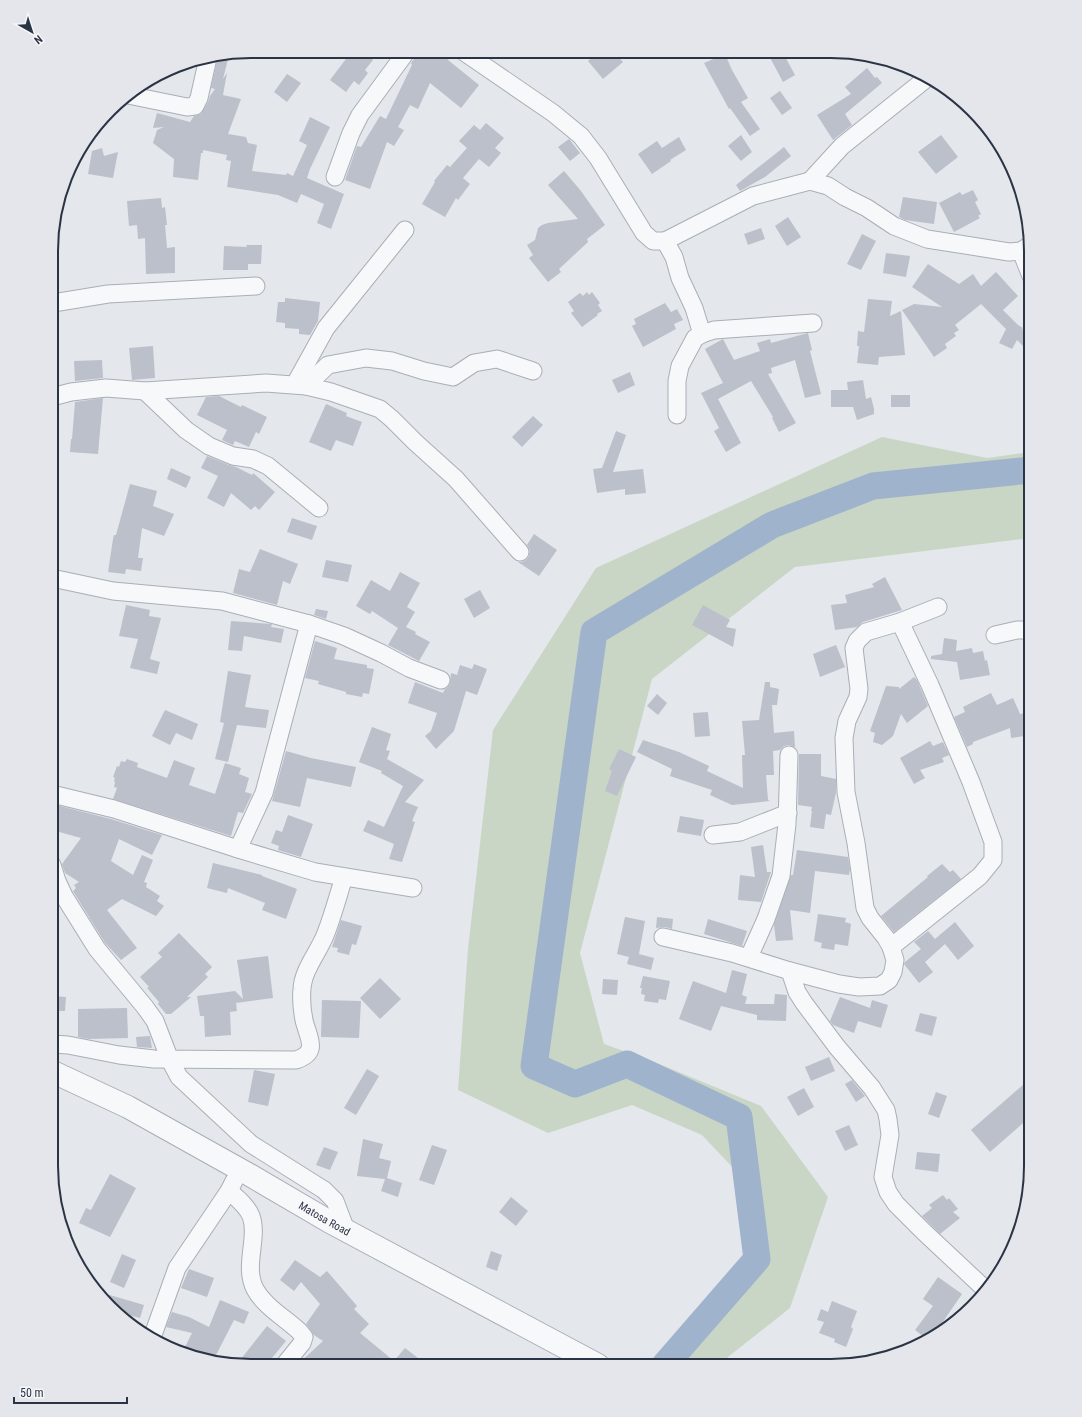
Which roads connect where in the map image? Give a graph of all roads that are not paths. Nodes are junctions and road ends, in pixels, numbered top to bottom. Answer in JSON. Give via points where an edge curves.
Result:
{"nodes":[{"id":1,"x":402,"y":58,"type":"edge"},
{"id":2,"x":473,"y":58,"type":"edge"},
{"id":3,"x":207,"y":64,"type":"edge"},
{"id":4,"x":923,"y":82,"type":"edge"},
{"id":5,"x":136,"y":97,"type":"edge"},
{"id":6,"x":335,"y":177,"type":"dead end"},
{"id":7,"x":810,"y":181,"type":"junction"},
{"id":8,"x":405,"y":230,"type":"dead end"},
{"id":9,"x":665,"y":241,"type":"junction"},
{"id":10,"x":1024,"y":248,"type":"edge"},
{"id":11,"x":256,"y":286,"type":"dead end"},
{"id":12,"x":58,"y":302,"type":"edge"},
{"id":13,"x":813,"y":323,"type":"dead end"},
{"id":14,"x":702,"y":334,"type":"junction"},
{"id":15,"x":533,"y":371,"type":"dead end"},
{"id":16,"x":301,"y":385,"type":"junction"},
{"id":17,"x":145,"y":391,"type":"junction"},
{"id":18,"x":58,"y":395,"type":"edge"},
{"id":19,"x":677,"y":415,"type":"dead end"},
{"id":20,"x":318,"y":508,"type":"dead end"},
{"id":21,"x":520,"y":552,"type":"dead end"},
{"id":22,"x":58,"y":579,"type":"edge"},
{"id":23,"x":938,"y":607,"type":"dead end"},
{"id":24,"x":900,"y":622,"type":"junction"},
{"id":25,"x":309,"y":624,"type":"junction"},
{"id":26,"x":1024,"y":630,"type":"edge"},
{"id":27,"x":995,"y":634,"type":"dead end"},
{"id":28,"x":441,"y":680,"type":"dead end"},
{"id":29,"x":789,"y":755,"type":"dead end"},
{"id":30,"x":58,"y":795,"type":"edge"},
{"id":31,"x":788,"y":813,"type":"junction"},
{"id":32,"x":713,"y":836,"type":"dead end"},
{"id":33,"x":238,"y":849,"type":"junction"},
{"id":34,"x":344,"y":877,"type":"junction"},
{"id":35,"x":58,"y":883,"type":"edge"},
{"id":36,"x":413,"y":888,"type":"dead end"},
{"id":37,"x":663,"y":937,"type":"dead end"},
{"id":38,"x":891,"y":947,"type":"junction"},
{"id":39,"x":749,"y":957,"type":"junction"},
{"id":40,"x":790,"y":971,"type":"junction"},
{"id":41,"x":58,"y":1044,"type":"edge"},
{"id":42,"x":170,"y":1060,"type":"junction"},
{"id":43,"x":58,"y":1075,"type":"edge"},
{"id":44,"x":240,"y":1170,"type":"junction"},
{"id":45,"x":229,"y":1191,"type":"junction"},
{"id":46,"x":346,"y":1230,"type":"junction"},
{"id":47,"x":982,"y":1286,"type":"edge"},
{"id":48,"x":155,"y":1333,"type":"edge"},
{"id":49,"x":289,"y":1359,"type":"edge"},
{"id":50,"x":587,"y":1359,"type":"edge"}],
"edges":[{"from":1,"to":6,"type":"street","via":[[360,115]]},
{"from":2,"to":9,"type":"street","via":[[553,113],[581,136],[598,158],[644,234],[653,241]]},
{"from":3,"to":5,"type":"street","via":[[195,106],[187,107]]},
{"from":4,"to":7,"type":"street","via":[[842,146]]},
{"from":7,"to":9,"type":"street","via":[[753,196]]},
{"from":7,"to":10,"type":"street","via":[[828,186],[894,226],[927,239],[1008,252]]},
{"from":8,"to":16,"type":"street","via":[[326,328]]},
{"from":9,"to":14,"type":"street","via":[[674,257]]},
{"from":11,"to":12,"type":"street","via":[[108,294]]},
{"from":13,"to":14,"type":"street","via":[[714,330]]},
{"from":14,"to":19,"type":"street","via":[[694,338],[680,366],[677,381]]},
{"from":15,"to":16,"type":"street","via":[[497,359],[474,363],[453,377],[392,361],[366,358],[328,365]]},
{"from":16,"to":17,"type":"street","via":[[266,383]]},
{"from":16,"to":21,"type":"street","via":[[331,392],[380,409],[456,479]]},
{"from":17,"to":18,"type":"street","via":[[106,388]]},
{"from":17,"to":20,"type":"street","via":[[186,430],[209,446],[268,466]]},
{"from":22,"to":25,"type":"street","via":[[113,591],[222,601]]},
{"from":23,"to":24,"type":"street"},
{"from":24,"to":38,"type":"street","via":[[866,632],[857,641],[854,648],[858,697],[844,738],[846,792],[865,908]]},
{"from":24,"to":38,"type":"street","via":[[971,782],[993,842],[993,860],[980,876]]},
{"from":25,"to":28,"type":"street","via":[[344,636],[409,668]]},
{"from":25,"to":33,"type":"street","via":[[264,793]]},
{"from":26,"to":27,"type":"street"},
{"from":29,"to":31,"type":"street"},
{"from":30,"to":33,"type":"street","via":[[114,809]]},
{"from":31,"to":32,"type":"street","via":[[740,832]]},
{"from":31,"to":39,"type":"street","via":[[781,876]]},
{"from":33,"to":34,"type":"street","via":[[315,872]]},
{"from":34,"to":36,"type":"street"},
{"from":34,"to":42,"type":"street","via":[[326,934],[306,972],[302,987],[304,1020],[311,1040],[311,1047],[304,1058]]},
{"from":35,"to":42,"type":"street","via":[[98,950],[155,1021]]},
{"from":37,"to":39,"type":"street"},
{"from":38,"to":40,"type":"street","via":[[895,960],[893,972],[889,980],[880,986],[839,984]]},
{"from":39,"to":40,"type":"street"},
{"from":40,"to":47,"type":"street","via":[[797,992],[804,1003],[872,1088],[886,1110],[890,1135],[883,1177],[888,1192],[896,1204]]},
{"from":41,"to":42,"type":"street","via":[[119,1055]]},
{"from":42,"to":46,"type":"street","via":[[179,1076],[251,1144],[324,1190],[336,1201]]},
{"from":43,"to":44,"type":"street","name":"Matosa Road","via":[[128,1107]]},
{"from":44,"to":45,"type":"street"},
{"from":44,"to":46,"type":"street","name":"Matosa Road"},
{"from":45,"to":48,"type":"street","via":[[177,1268]]},
{"from":45,"to":49,"type":"street","via":[[242,1203],[253,1225],[250,1261],[255,1288],[263,1299],[304,1337]]},
{"from":46,"to":50,"type":"street","name":"Matosa Road"}]}
